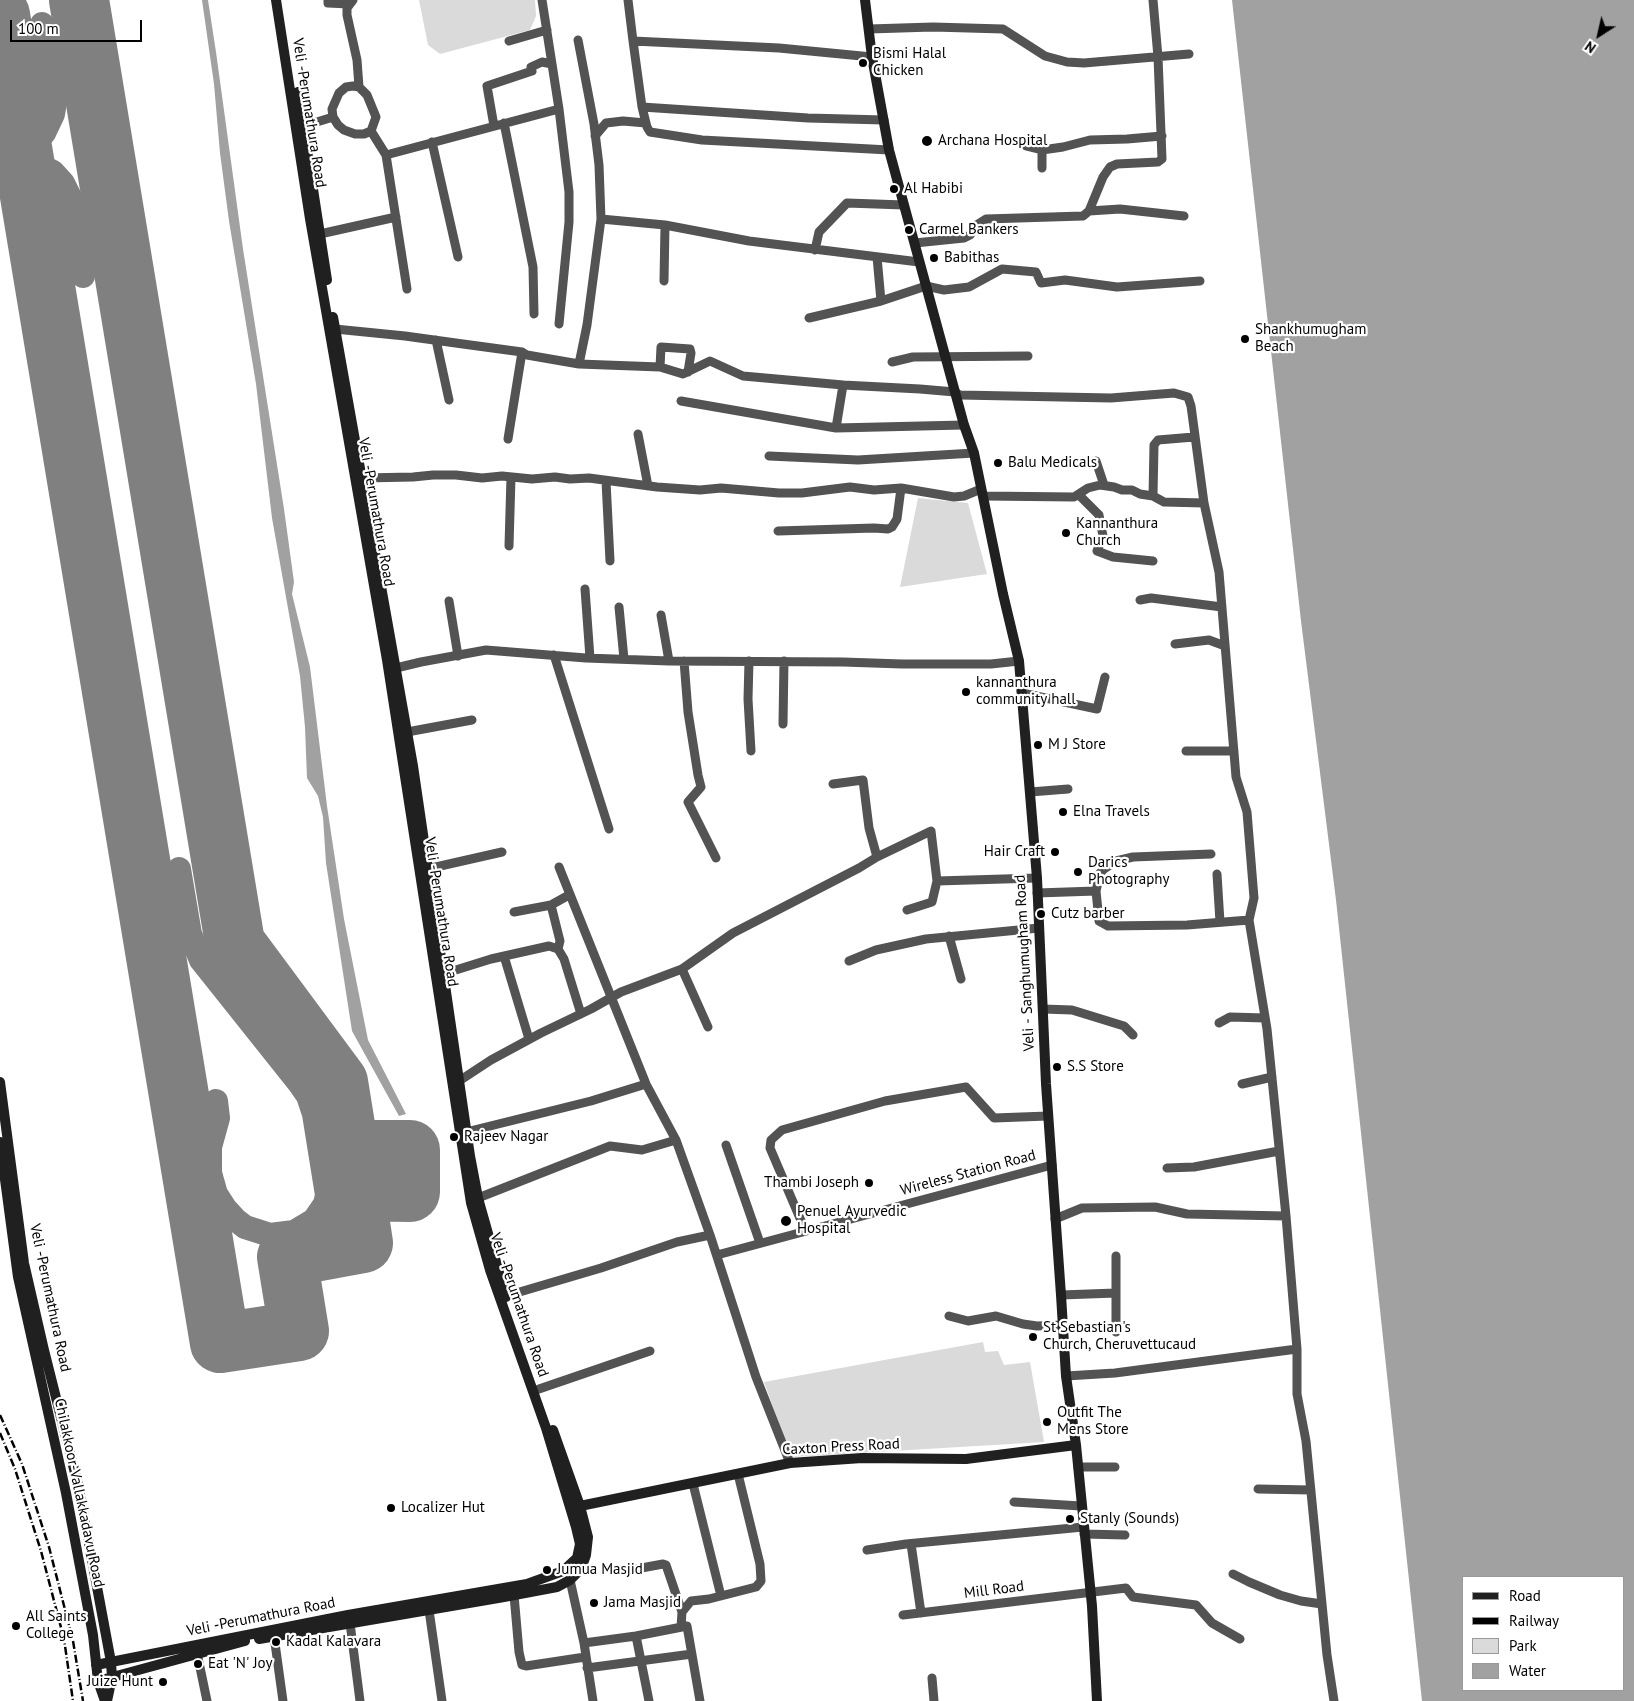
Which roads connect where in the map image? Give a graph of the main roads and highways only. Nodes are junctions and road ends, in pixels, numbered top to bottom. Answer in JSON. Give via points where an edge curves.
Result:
{"nodes":[{"id":1,"x":276,"y":0,"type":"edge"},
{"id":2,"x":282,"y":0,"type":"edge"},
{"id":3,"x":865,"y":0,"type":"edge"},
{"id":4,"x":0,"y":1082,"type":"edge"},
{"id":5,"x":0,"y":1142,"type":"edge"},
{"id":6,"x":1076,"y":1445,"type":"junction"},
{"id":7,"x":580,"y":1506,"type":"junction"},
{"id":8,"x":106,"y":1634,"type":"junction"},
{"id":9,"x":93,"y":1636,"type":"junction"},
{"id":10,"x":111,"y":1662,"type":"junction"},
{"id":11,"x":96,"y":1665,"type":"junction"},
{"id":12,"x":112,"y":1678,"type":"junction"},
{"id":13,"x":98,"y":1680,"type":"junction"},
{"id":14,"x":106,"y":1701,"type":"edge"},
{"id":15,"x":1097,"y":1701,"type":"edge"}],
"edges":[{"from":1,"to":10,"type":"main road","name":"Veli -Perumathura Road","via":[[310,220],[387,660],[471,1203],[490,1270],[546,1428],[580,1544],[577,1558],[563,1571],[527,1584],[348,1615]]},
{"from":2,"to":7,"type":"main road","via":[[335,329],[407,732],[478,1198],[506,1296]]},
{"from":3,"to":6,"type":"main road","name":"Veli - Sanghumugham Road","via":[[889,150],[974,453],[1019,661],[1037,878],[1048,1116],[1066,1376]]},
{"from":4,"to":8,"type":"main road","name":"Veli -Perumathura Road","via":[[24,1263],[78,1485]]},
{"from":5,"to":9,"type":"main road","name":"Chilakkoor-Vallakkadavu Road","via":[[18,1277],[66,1493]]},
{"from":6,"to":7,"type":"main road","name":"Caxton Press Road","via":[[966,1459],[862,1458],[790,1462]]},
{"from":6,"to":15,"type":"main road","name":"Veli - Sanghumugham Road","via":[[1092,1606]]},
{"from":7,"to":12,"type":"main road","via":[[588,1537],[586,1555],[581,1569],[557,1587],[239,1642]]},
{"from":8,"to":9,"type":"main road"},
{"from":8,"to":10,"type":"main road","name":"Veli -Perumathura Road"},
{"from":9,"to":11,"type":"main road","name":"Chilakkoor-Vallakkadavu Road"},
{"from":10,"to":11,"type":"main road"},
{"from":10,"to":12,"type":"main road"},
{"from":11,"to":13,"type":"main road","name":"Chilakkoor-Vallakkadavu Road"},
{"from":12,"to":13,"type":"main road"},
{"from":12,"to":14,"type":"main road"},
{"from":13,"to":14,"type":"main road","name":"Chilakkoor-Vallakkadavu Road"}]}
